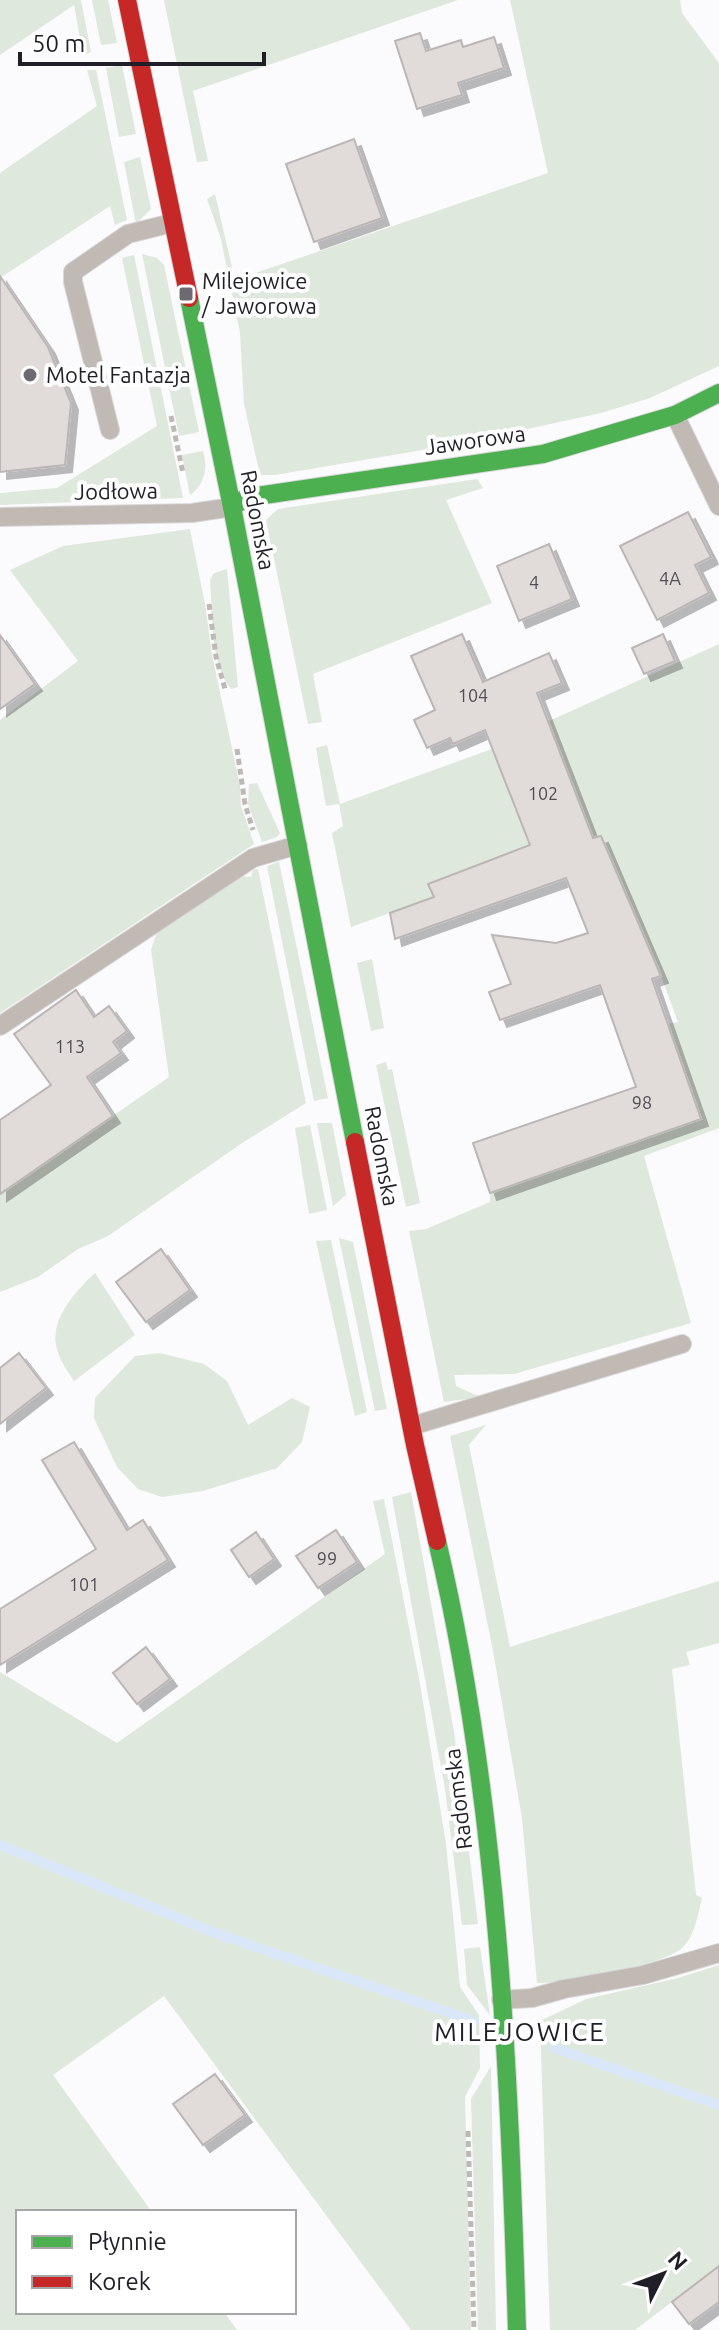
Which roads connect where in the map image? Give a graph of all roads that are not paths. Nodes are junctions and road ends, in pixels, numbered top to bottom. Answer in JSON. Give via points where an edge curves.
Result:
{"nodes":[{"id":1,"x":127,"y":0,"type":"edge"},
{"id":2,"x":172,"y":223,"type":"junction"},
{"id":3,"x":719,"y":393,"type":"edge"},
{"id":4,"x":675,"y":415,"type":"junction"},
{"id":5,"x":110,"y":430,"type":"dead end"},
{"id":6,"x":719,"y":506,"type":"edge"},
{"id":7,"x":232,"y":507,"type":"junction"},
{"id":8,"x":0,"y":517,"type":"edge"},
{"id":9,"x":298,"y":845,"type":"junction"},
{"id":10,"x":0,"y":1026,"type":"edge"},
{"id":11,"x":682,"y":1344,"type":"dead end"},
{"id":12,"x":412,"y":1426,"type":"junction"},
{"id":13,"x":719,"y":1953,"type":"edge"},
{"id":14,"x":501,"y":2000,"type":"junction"},
{"id":15,"x":517,"y":2330,"type":"edge"}],
"edges":[{"from":1,"to":2,"type":"main road","name":"Radomska"},
{"from":2,"to":5,"type":"lane","via":[[128,234],[73,272]]},
{"from":2,"to":7,"type":"main road","name":"Radomska"},
{"from":3,"to":4,"type":"main road","name":"Jaworowa"},
{"from":4,"to":6,"type":"lane"},
{"from":4,"to":7,"type":"main road","name":"Jaworowa","via":[[543,454],[257,496]]},
{"from":7,"to":8,"type":"lane","name":"Jodłowa","via":[[192,513]]},
{"from":7,"to":9,"type":"main road","name":"Radomska"},
{"from":9,"to":10,"type":"lane","via":[[261,854]]},
{"from":9,"to":12,"type":"main road","name":"Radomska"},
{"from":11,"to":12,"type":"lane"},
{"from":12,"to":14,"type":"main road","name":"Radomska","via":[[474,1731]]},
{"from":13,"to":14,"type":"lane","via":[[643,1975]]},
{"from":14,"to":15,"type":"main road","name":"Radomska"}]}
